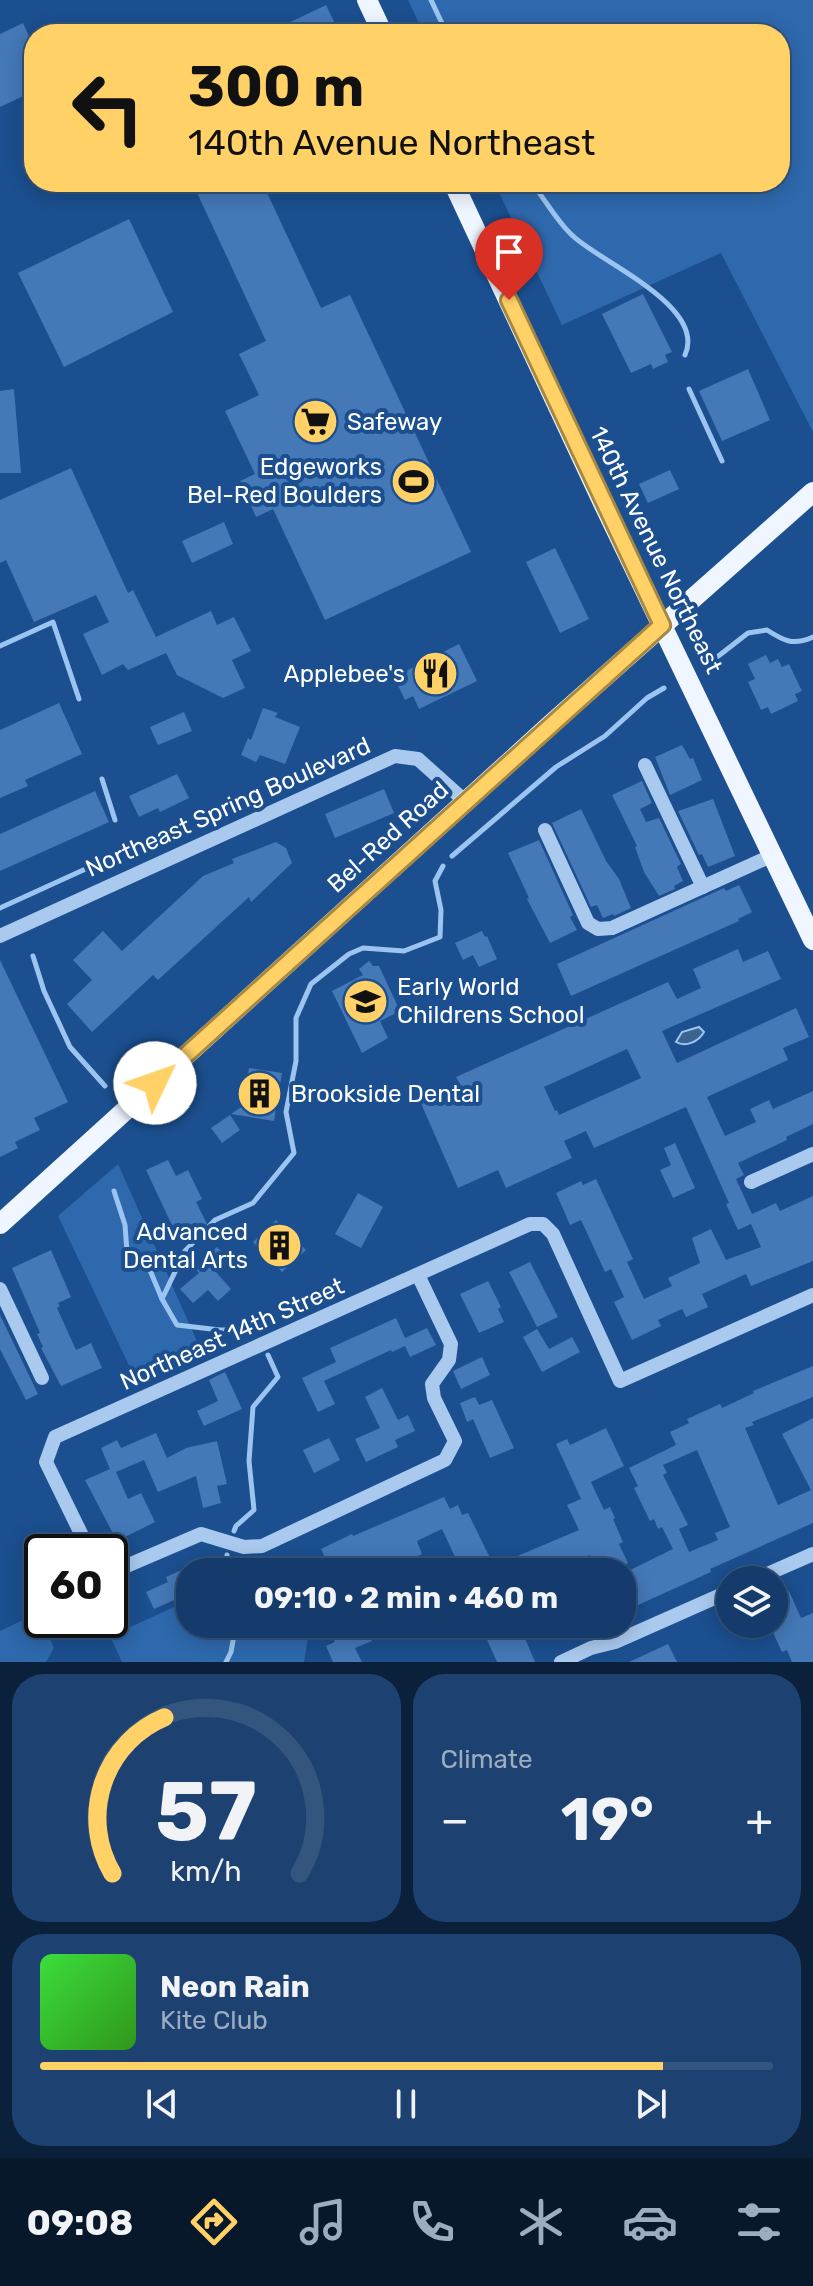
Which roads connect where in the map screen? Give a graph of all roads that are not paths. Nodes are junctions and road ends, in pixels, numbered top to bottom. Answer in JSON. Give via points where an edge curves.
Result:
{"nodes":[{"id":1,"x":367,"y":0,"type":"edge"},
{"id":2,"x":378,"y":24,"type":"edge"},
{"id":3,"x":458,"y":192,"type":"edge"},
{"id":4,"x":813,"y":492,"type":"edge"},
{"id":5,"x":662,"y":625,"type":"junction"},
{"id":6,"x":645,"y":765,"type":"dead end"},
{"id":7,"x":466,"y":802,"type":"junction"},
{"id":8,"x":545,"y":830,"type":"dead end"},
{"id":9,"x":773,"y":855,"type":"junction"},
{"id":10,"x":703,"y":887,"type":"junction"},
{"id":11,"x":0,"y":936,"type":"edge"},
{"id":12,"x":813,"y":940,"type":"edge"},
{"id":13,"x":813,"y":1154,"type":"edge"},
{"id":14,"x":751,"y":1182,"type":"dead end"},
{"id":15,"x":0,"y":1224,"type":"edge"},
{"id":16,"x":418,"y":1275,"type":"junction"},
{"id":17,"x":0,"y":1289,"type":"edge"},
{"id":18,"x":813,"y":1295,"type":"edge"},
{"id":19,"x":42,"y":1378,"type":"dead end"},
{"id":20,"x":81,"y":1534,"type":"edge"},
{"id":21,"x":813,"y":1554,"type":"edge"},
{"id":22,"x":128,"y":1566,"type":"edge"},
{"id":23,"x":786,"y":1566,"type":"edge"},
{"id":24,"x":716,"y":1597,"type":"edge"},
{"id":25,"x":561,"y":1662,"type":"edge"}],
"edges":[{"from":1,"to":2,"type":"main road"},
{"from":3,"to":5,"type":"main road","name":"140th Avenue Northeast"},
{"from":4,"to":5,"type":"main road","name":"Bel-Red Road"},
{"from":5,"to":7,"type":"main road","name":"Bel-Red Road"},
{"from":5,"to":9,"type":"main road","name":"140th Avenue Northeast"},
{"from":6,"to":10,"type":"street"},
{"from":7,"to":11,"type":"street","name":"Northeast Spring Boulevard","via":[[418,759],[395,756]]},
{"from":7,"to":15,"type":"main road","name":"Bel-Red Road"},
{"from":8,"to":10,"type":"street","via":[[588,923],[598,929],[612,928]]},
{"from":9,"to":10,"type":"street"},
{"from":9,"to":12,"type":"main road","name":"140th Avenue Northeast"},
{"from":13,"to":14,"type":"street"},
{"from":16,"to":18,"type":"street","name":"Northeast 14th Street","via":[[530,1224],[543,1224],[553,1234],[620,1381]]},
{"from":16,"to":20,"type":"street","name":"Northeast 14th Street","via":[[55,1437],[46,1462]]},
{"from":16,"to":22,"type":"street","via":[[451,1344],[449,1360],[432,1389],[453,1435],[445,1460],[262,1546],[244,1547],[201,1534]]},
{"from":17,"to":19,"type":"street"},
{"from":21,"to":23,"type":"street"},
{"from":24,"to":25,"type":"street"}]}
